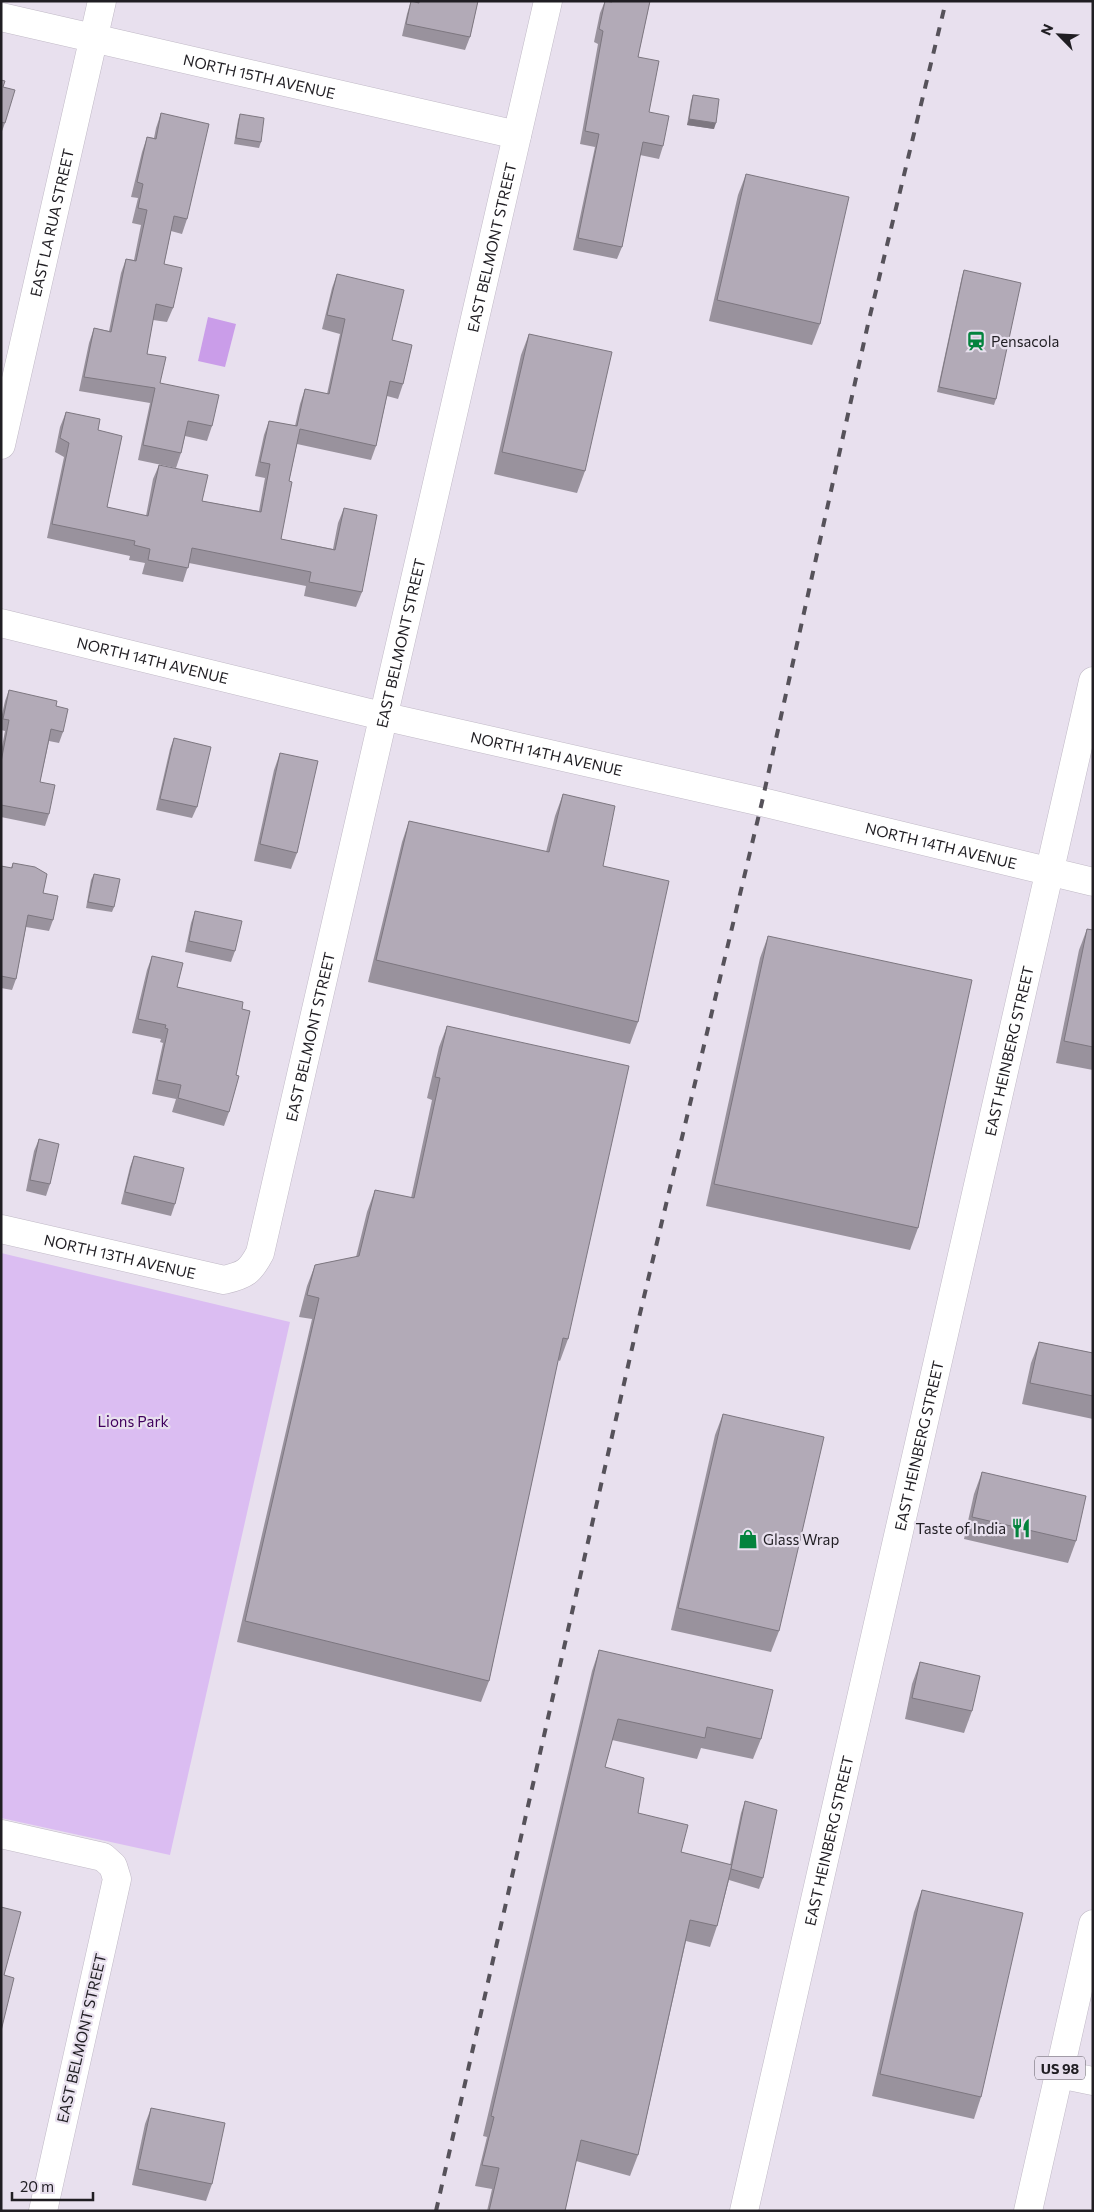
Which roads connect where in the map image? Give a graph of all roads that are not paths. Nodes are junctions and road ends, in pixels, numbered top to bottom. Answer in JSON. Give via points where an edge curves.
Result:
{"nodes":[{"id":1,"x":102,"y":1,"type":"edge"},
{"id":2,"x":548,"y":1,"type":"edge"},
{"id":3,"x":1,"y":17,"type":"edge"},
{"id":4,"x":94,"y":39,"type":"junction"},
{"id":5,"x":517,"y":135,"type":"junction"},
{"id":6,"x":1,"y":445,"type":"edge"},
{"id":7,"x":1,"y":623,"type":"edge"},
{"id":8,"x":1093,"y":681,"type":"edge"},
{"id":9,"x":382,"y":716,"type":"junction"},
{"id":10,"x":1050,"y":871,"type":"junction"},
{"id":11,"x":1093,"y":882,"type":"edge"},
{"id":12,"x":1,"y":1229,"type":"edge"},
{"id":13,"x":240,"y":1276,"type":"joint"},
{"id":14,"x":1,"y":1834,"type":"edge"},
{"id":15,"x":1093,"y":1924,"type":"edge"},
{"id":16,"x":1059,"y":2074,"type":"junction"},
{"id":17,"x":1093,"y":2081,"type":"edge"},
{"id":18,"x":42,"y":2211,"type":"edge"},
{"id":19,"x":744,"y":2211,"type":"edge"},
{"id":20,"x":1028,"y":2211,"type":"edge"}],
"edges":[{"from":1,"to":4,"type":"main road","name":"EAST LA RUA STREET"},
{"from":2,"to":5,"type":"main road","name":"EAST BELMONT STREET"},
{"from":3,"to":4,"type":"main road","name":"NORTH 15TH AVENUE"},
{"from":4,"to":5,"type":"main road","name":"NORTH 15TH AVENUE"},
{"from":4,"to":6,"type":"main road","name":"EAST LA RUA STREET"},
{"from":5,"to":9,"type":"main road","name":"EAST BELMONT STREET"},
{"from":7,"to":9,"type":"main road","name":"NORTH 14TH AVENUE"},
{"from":8,"to":10,"type":"main road","name":"EAST HEINBERG STREET"},
{"from":9,"to":10,"type":"main road","name":"NORTH 14TH AVENUE"},
{"from":9,"to":13,"type":"main road","name":"EAST BELMONT STREET","via":[[260,1253],[252,1268]]},
{"from":10,"to":11,"type":"main road","name":"NORTH 14TH AVENUE"},
{"from":10,"to":19,"type":"main road","name":"EAST HEINBERG STREET"},
{"from":12,"to":13,"type":"main road","name":"NORTH 13TH AVENUE","via":[[224,1280]]},
{"from":14,"to":18,"type":"main road","name":"EAST BELMONT STREET","via":[[103,1857],[113,1866],[117,1879]]},
{"from":15,"to":16,"type":"main road","number":"US 98"},
{"from":16,"to":17,"type":"main road"},
{"from":16,"to":20,"type":"main road","number":"US 98"}]}
